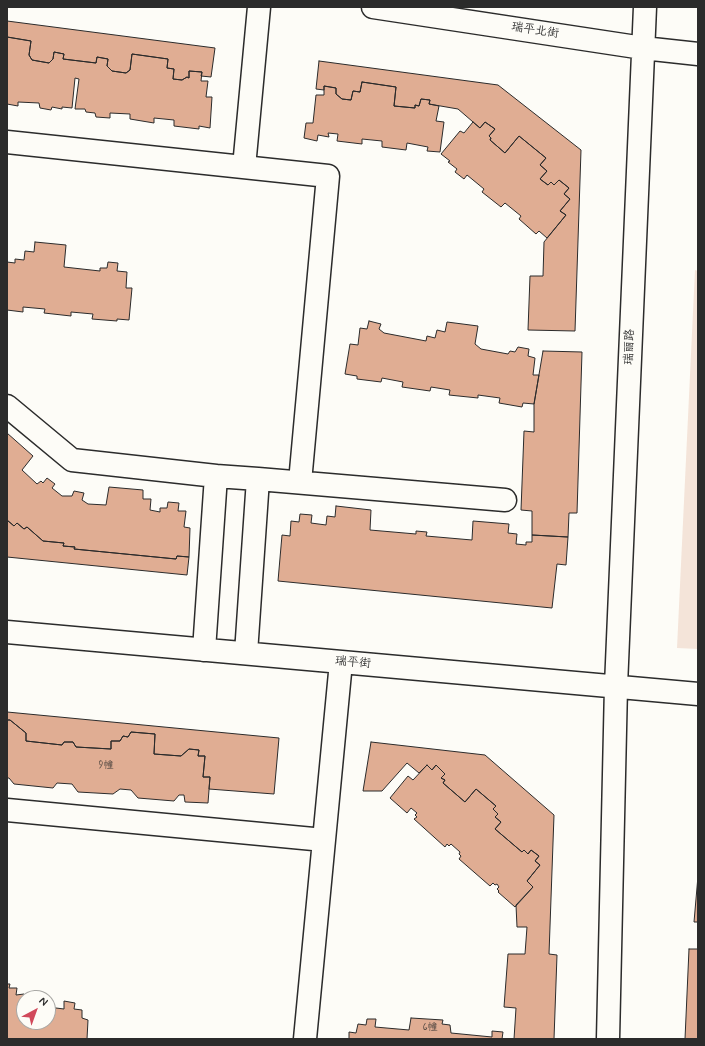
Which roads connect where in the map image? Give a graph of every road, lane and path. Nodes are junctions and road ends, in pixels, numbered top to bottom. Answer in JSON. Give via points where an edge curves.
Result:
{"nodes":[{"id":1,"x":259,"y":7,"type":"edge"},
{"id":2,"x":373,"y":7,"type":"edge"},
{"id":3,"x":645,"y":7,"type":"edge"},
{"id":4,"x":643,"y":48,"type":"junction"},
{"id":5,"x":698,"y":54,"type":"edge"},
{"id":6,"x":7,"y":142,"type":"edge"},
{"id":7,"x":244,"y":167,"type":"junction"},
{"id":8,"x":7,"y":406,"type":"edge"},
{"id":9,"x":216,"y":476,"type":"junction"},
{"id":10,"x":258,"y":478,"type":"junction"},
{"id":11,"x":300,"y":482,"type":"junction"},
{"id":12,"x":505,"y":500,"type":"dead end"},
{"id":13,"x":7,"y":632,"type":"edge"},
{"id":14,"x":204,"y":650,"type":"junction"},
{"id":15,"x":246,"y":653,"type":"junction"},
{"id":16,"x":341,"y":662,"type":"junction"},
{"id":17,"x":616,"y":686,"type":"junction"},
{"id":18,"x":698,"y":694,"type":"edge"},
{"id":19,"x":7,"y":810,"type":"edge"},
{"id":20,"x":324,"y":840,"type":"junction"},
{"id":21,"x":305,"y":1039,"type":"edge"},
{"id":22,"x":608,"y":1039,"type":"edge"}],
"edges":[{"from":1,"to":7,"type":"street"},
{"from":2,"to":4,"type":"street","name":"瑞平北街"},
{"from":3,"to":4,"type":"street","name":"瑞丽路"},
{"from":4,"to":5,"type":"street","name":"瑞平北街"},
{"from":4,"to":17,"type":"street","name":"瑞丽路"},
{"from":6,"to":7,"type":"street"},
{"from":7,"to":11,"type":"street","via":[[328,176]]},
{"from":8,"to":9,"type":"street","via":[[72,460]]},
{"from":9,"to":10,"type":"street"},
{"from":9,"to":14,"type":"street"},
{"from":10,"to":11,"type":"street"},
{"from":10,"to":15,"type":"street"},
{"from":11,"to":12,"type":"street"},
{"from":13,"to":14,"type":"street","name":"瑞平街"},
{"from":14,"to":15,"type":"street","name":"瑞平街"},
{"from":15,"to":16,"type":"street","name":"瑞平街"},
{"from":16,"to":17,"type":"street","name":"瑞平街"},
{"from":16,"to":20,"type":"street"},
{"from":17,"to":18,"type":"street","name":"瑞平街"},
{"from":17,"to":22,"type":"street","name":"瑞丽路"},
{"from":19,"to":20,"type":"street"},
{"from":20,"to":21,"type":"street"}]}
